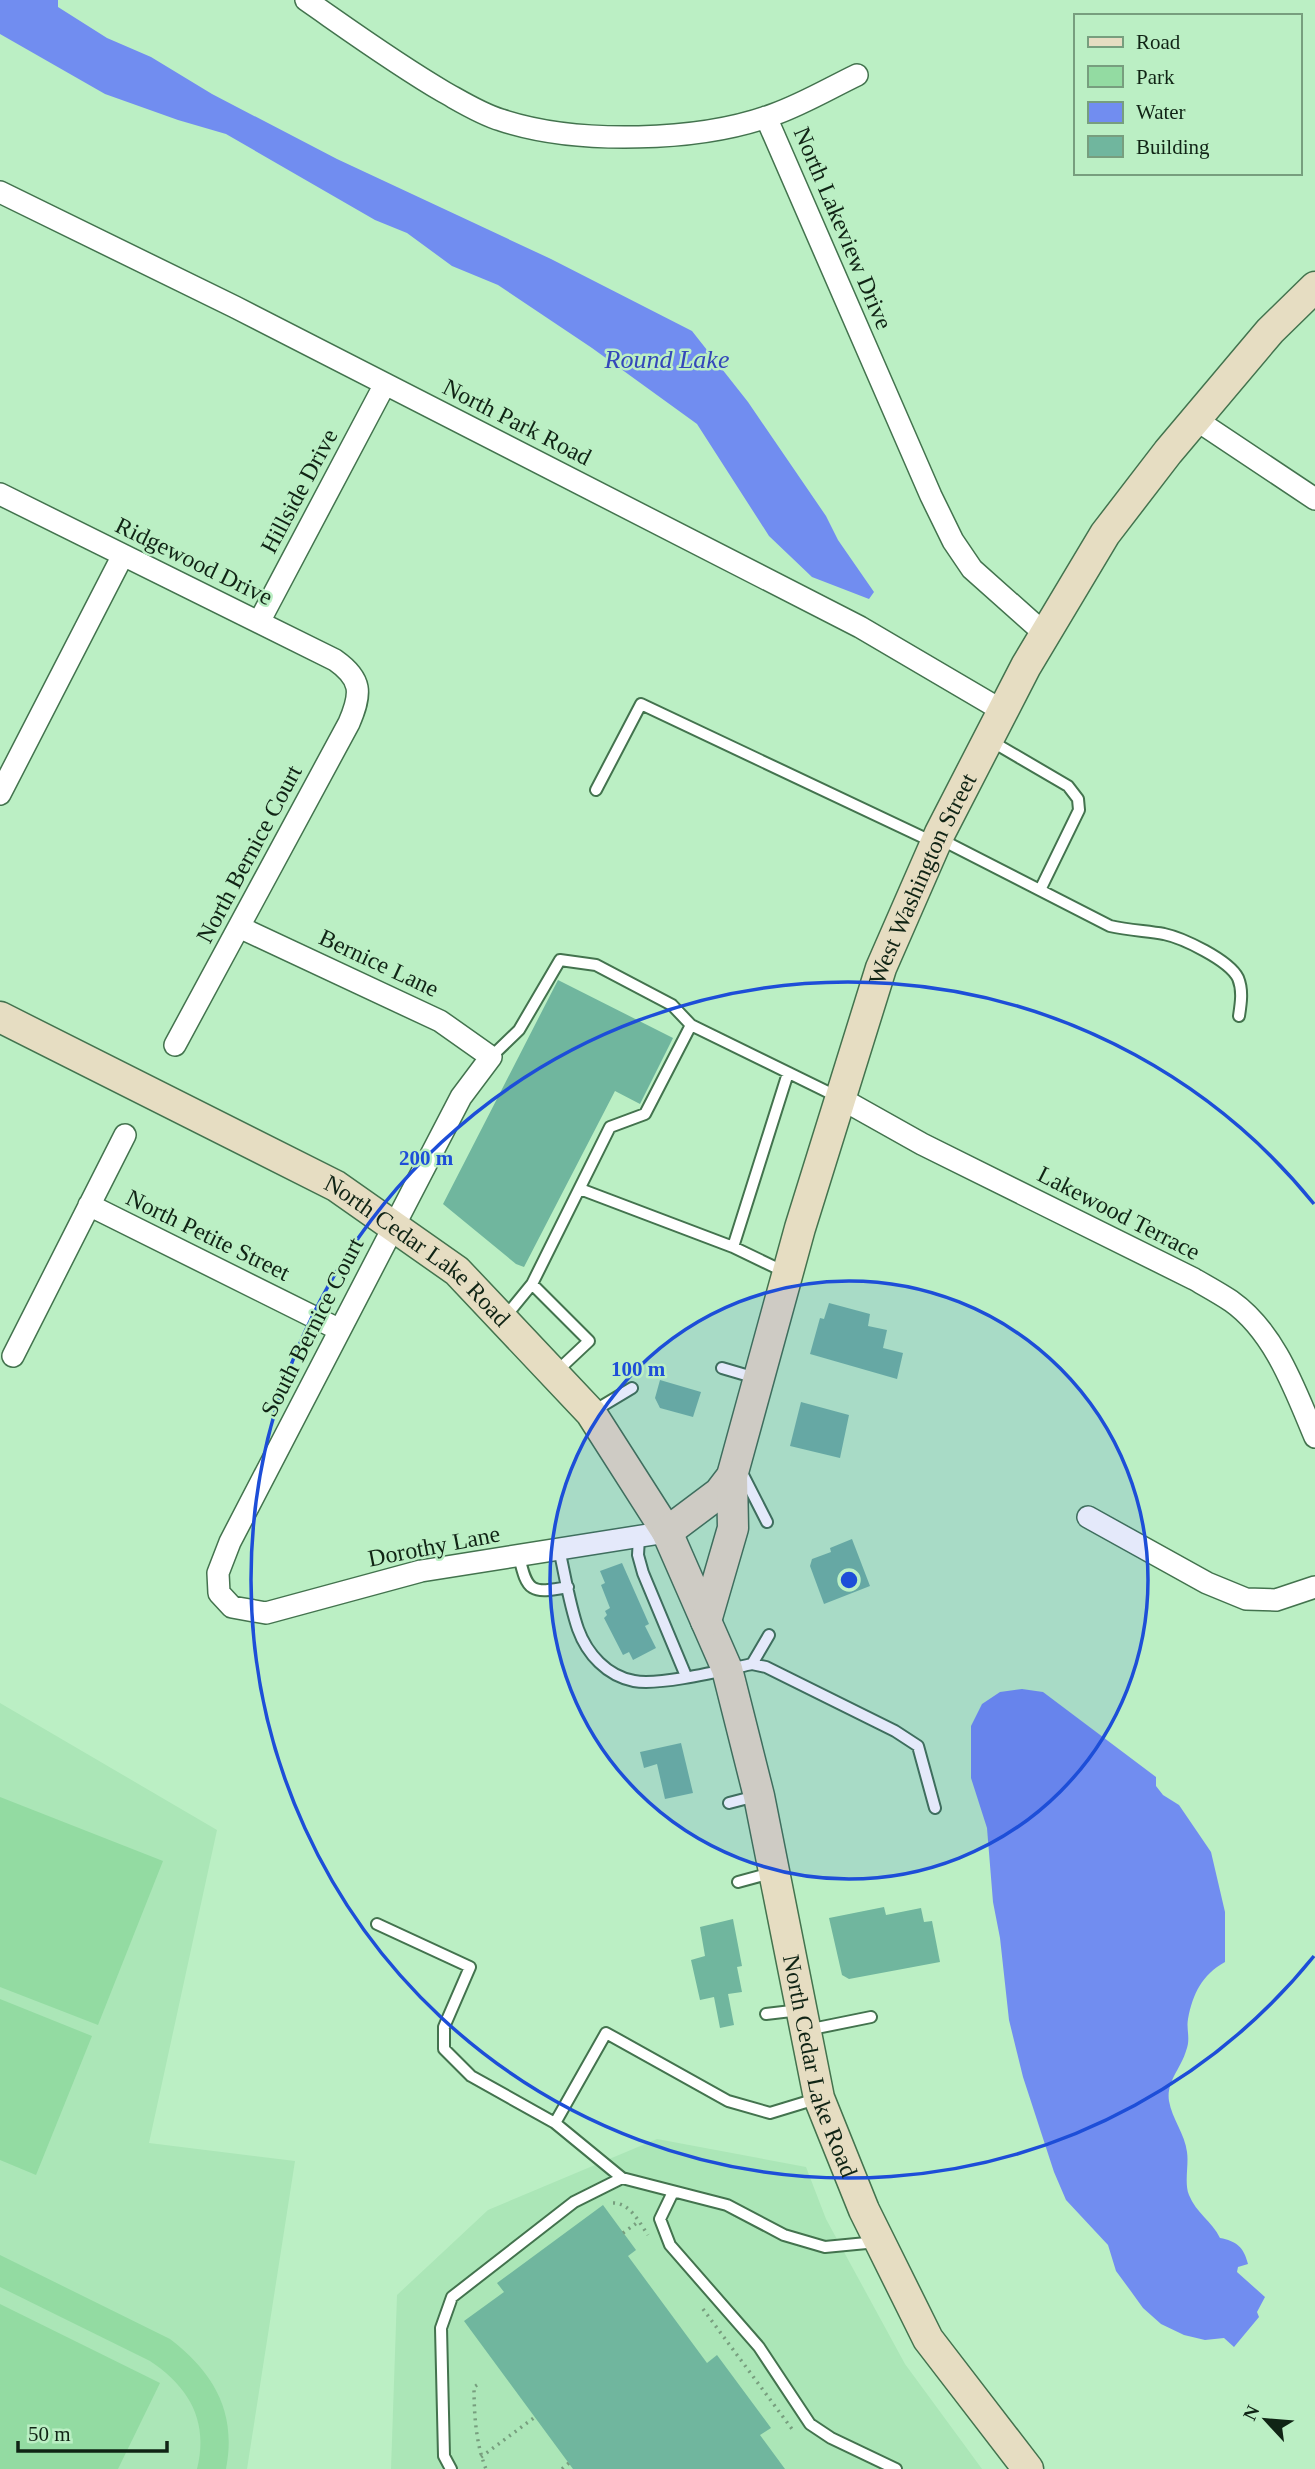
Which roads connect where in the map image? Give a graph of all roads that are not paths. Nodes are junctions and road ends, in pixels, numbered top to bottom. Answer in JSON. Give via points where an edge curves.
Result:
{"nodes":[{"id":1,"x":306,"y":0,"type":"edge"},
{"id":2,"x":857,"y":75,"type":"dead end"},
{"id":3,"x":766,"y":117,"type":"junction"},
{"id":4,"x":0,"y":192,"type":"edge"},
{"id":5,"x":1315,"y":287,"type":"edge"},
{"id":6,"x":385,"y":384,"type":"junction"},
{"id":7,"x":1195,"y":419,"type":"junction"},
{"id":8,"x":0,"y":494,"type":"edge"},
{"id":9,"x":1313,"y":501,"type":"edge"},
{"id":10,"x":123,"y":555,"type":"junction"},
{"id":11,"x":259,"y":622,"type":"junction"},
{"id":12,"x":1045,"y":634,"type":"junction"},
{"id":13,"x":357,"y":684,"type":"joint"},
{"id":14,"x":1003,"y":711,"type":"junction"},
{"id":15,"x":988,"y":739,"type":"junction"},
{"id":16,"x":597,"y":790,"type":"dead end"},
{"id":17,"x":0,"y":794,"type":"edge"},
{"id":18,"x":937,"y":841,"type":"junction"},
{"id":19,"x":1040,"y":890,"type":"junction"},
{"id":20,"x":239,"y":927,"type":"junction"},
{"id":21,"x":1239,"y":1016,"type":"dead end"},
{"id":22,"x":0,"y":1017,"type":"edge"},
{"id":23,"x":691,"y":1025,"type":"junction"},
{"id":24,"x":175,"y":1045,"type":"dead end"},
{"id":25,"x":491,"y":1056,"type":"junction"},
{"id":26,"x":788,"y":1073,"type":"junction"},
{"id":27,"x":840,"y":1098,"type":"junction"},
{"id":28,"x":125,"y":1135,"type":"dead end"},
{"id":29,"x":580,"y":1189,"type":"junction"},
{"id":30,"x":89,"y":1205,"type":"junction"},
{"id":31,"x":394,"y":1227,"type":"junction"},
{"id":32,"x":733,"y":1247,"type":"junction"},
{"id":33,"x":788,"y":1273,"type":"junction"},
{"id":34,"x":532,"y":1284,"type":"junction"},
{"id":35,"x":503,"y":1320,"type":"junction"},
{"id":36,"x":340,"y":1330,"type":"junction"},
{"id":37,"x":13,"y":1356,"type":"dead end"},
{"id":38,"x":722,"y":1368,"type":"dead end"},
{"id":39,"x":554,"y":1374,"type":"junction"},
{"id":40,"x":758,"y":1379,"type":"junction"},
{"id":41,"x":632,"y":1388,"type":"dead end"},
{"id":42,"x":591,"y":1413,"type":"junction"},
{"id":43,"x":1315,"y":1437,"type":"edge"},
{"id":44,"x":734,"y":1469,"type":"junction"},
{"id":45,"x":1088,"y":1517,"type":"dead end"},
{"id":46,"x":767,"y":1522,"type":"dead end"},
{"id":47,"x":653,"y":1535,"type":"junction"},
{"id":48,"x":559,"y":1549,"type":"junction"},
{"id":49,"x":519,"y":1556,"type":"junction"},
{"id":50,"x":568,"y":1587,"type":"junction"},
{"id":51,"x":1315,"y":1587,"type":"edge"},
{"id":52,"x":219,"y":1593,"type":"joint"},
{"id":53,"x":706,"y":1621,"type":"junction"},
{"id":54,"x":769,"y":1635,"type":"dead end"},
{"id":55,"x":740,"y":1667,"type":"junction"},
{"id":56,"x":685,"y":1676,"type":"junction"},
{"id":57,"x":759,"y":1796,"type":"junction"},
{"id":58,"x":729,"y":1802,"type":"dead end"},
{"id":59,"x":935,"y":1808,"type":"dead end"},
{"id":60,"x":774,"y":1873,"type":"junction"},
{"id":61,"x":738,"y":1882,"type":"dead end"},
{"id":62,"x":377,"y":1924,"type":"dead end"},
{"id":63,"x":766,"y":2014,"type":"dead end"},
{"id":64,"x":871,"y":2017,"type":"dead end"},
{"id":65,"x":805,"y":2019,"type":"junction"},
{"id":66,"x":819,"y":2098,"type":"junction"},
{"id":67,"x":555,"y":2123,"type":"junction"},
{"id":68,"x":622,"y":2178,"type":"junction"},
{"id":69,"x":673,"y":2192,"type":"junction"},
{"id":70,"x":880,"y":2241,"type":"junction"},
{"id":71,"x":451,"y":2469,"type":"edge"},
{"id":72,"x":896,"y":2469,"type":"edge"},
{"id":73,"x":1028,"y":2469,"type":"edge"}],
"edges":[{"from":1,"to":3,"type":"street","name":"North Lakeview Drive","via":[[405,70],[502,120],[554,132],[635,138],[714,131]]},
{"from":2,"to":3,"type":"street"},
{"from":3,"to":12,"type":"street","name":"North Lakeview Drive","via":[[953,541],[972,569]]},
{"from":4,"to":6,"type":"street","name":"North Park Road"},
{"from":5,"to":7,"type":"main road","name":"West Washington Street","via":[[1270,331]]},
{"from":6,"to":11,"type":"street","name":"Hillside Drive"},
{"from":6,"to":14,"type":"street","name":"North Park Road","via":[[860,627]]},
{"from":7,"to":9,"type":"street"},
{"from":7,"to":12,"type":"main road","name":"West Washington Street","via":[[1105,534]]},
{"from":8,"to":10,"type":"street","name":"Ridgewood Drive"},
{"from":10,"to":11,"type":"street","name":"Ridgewood Drive"},
{"from":10,"to":17,"type":"street"},
{"from":11,"to":13,"type":"street","name":"Ridgewood Drive","via":[[334,660],[349,670]]},
{"from":12,"to":14,"type":"main road","name":"West Washington Street"},
{"from":13,"to":20,"type":"street","name":"North Bernice Court","via":[[358,702],[349,723]]},
{"from":14,"to":15,"type":"main road","name":"West Washington Street"},
{"from":15,"to":18,"type":"main road","name":"West Washington Street"},
{"from":15,"to":19,"type":"lane","via":[[1068,786],[1077,799],[1079,810]]},
{"from":16,"to":18,"type":"lane","via":[[641,704]]},
{"from":18,"to":19,"type":"lane"},
{"from":18,"to":27,"type":"main road","name":"West Washington Street","via":[[881,968]]},
{"from":19,"to":21,"type":"lane","via":[[1110,926],[1165,934],[1221,961],[1239,980]]},
{"from":20,"to":24,"type":"street","name":"North Bernice Court"},
{"from":20,"to":25,"type":"street","name":"Bernice Lane","via":[[440,1021]]},
{"from":22,"to":31,"type":"main road","name":"North Cedar Lake Road","via":[[336,1186]]},
{"from":23,"to":25,"type":"lane","via":[[672,1005],[596,965],[560,960],[519,1030]]},
{"from":23,"to":26,"type":"lane"},
{"from":23,"to":29,"type":"lane","via":[[645,1114],[610,1128]]},
{"from":25,"to":31,"type":"street","name":"South Bernice Court","via":[[461,1097]]},
{"from":26,"to":27,"type":"lane"},
{"from":26,"to":32,"type":"lane"},
{"from":27,"to":33,"type":"main road","name":"West Washington Street"},
{"from":27,"to":43,"type":"street","name":"Lakewood Terrace","via":[[1233,1302],[1264,1334],[1291,1380]]},
{"from":28,"to":30,"type":"street"},
{"from":29,"to":32,"type":"lane"},
{"from":29,"to":34,"type":"lane"},
{"from":30,"to":36,"type":"street","name":"North Petite Street"},
{"from":30,"to":37,"type":"street"},
{"from":31,"to":35,"type":"main road","name":"North Cedar Lake Road","via":[[457,1271]]},
{"from":31,"to":36,"type":"street","name":"South Bernice Court"},
{"from":32,"to":33,"type":"lane"},
{"from":33,"to":40,"type":"main road","name":"West Washington Street"},
{"from":34,"to":35,"type":"lane"},
{"from":34,"to":39,"type":"lane","via":[[589,1341]]},
{"from":35,"to":39,"type":"main road","name":"North Cedar Lake Road"},
{"from":36,"to":52,"type":"street","name":"South Bernice Court","via":[[230,1542],[218,1573]]},
{"from":38,"to":40,"type":"lane"},
{"from":39,"to":42,"type":"main road","name":"North Cedar Lake Road"},
{"from":40,"to":44,"type":"main road","name":"West Washington Street"},
{"from":41,"to":42,"type":"lane"},
{"from":42,"to":47,"type":"main road","name":"North Cedar Lake Road"},
{"from":44,"to":46,"type":"lane"},
{"from":44,"to":47,"type":"main road","name":"West Washington Street","via":[[719,1493]]},
{"from":44,"to":53,"type":"main road","via":[[733,1528]]},
{"from":45,"to":51,"type":"street","via":[[1207,1583],[1246,1599],[1276,1600]]},
{"from":47,"to":48,"type":"street","name":"Dorothy Lane"},
{"from":47,"to":53,"type":"main road","name":"North Cedar Lake Road"},
{"from":47,"to":56,"type":"lane","via":[[638,1555]]},
{"from":48,"to":49,"type":"street","name":"Dorothy Lane"},
{"from":48,"to":50,"type":"lane"},
{"from":49,"to":50,"type":"lane","via":[[530,1587],[547,1591]]},
{"from":49,"to":52,"type":"street","name":"Dorothy Lane","via":[[421,1572],[266,1613],[232,1607]]},
{"from":50,"to":56,"type":"lane","via":[[578,1629],[590,1654],[611,1674],[636,1682]]},
{"from":53,"to":55,"type":"main road","name":"North Cedar Lake Road"},
{"from":54,"to":55,"type":"lane"},
{"from":55,"to":56,"type":"lane"},
{"from":55,"to":57,"type":"main road","name":"North Cedar Lake Road"},
{"from":55,"to":59,"type":"lane","via":[[766,1667],[918,1745]]},
{"from":57,"to":58,"type":"lane"},
{"from":57,"to":60,"type":"main road","name":"North Cedar Lake Road"},
{"from":60,"to":61,"type":"lane"},
{"from":60,"to":65,"type":"main road","name":"North Cedar Lake Road"},
{"from":62,"to":67,"type":"lane","via":[[470,1967],[444,2027],[444,2049],[471,2076]]},
{"from":63,"to":65,"type":"lane"},
{"from":64,"to":65,"type":"lane"},
{"from":65,"to":66,"type":"main road","name":"North Cedar Lake Road"},
{"from":66,"to":67,"type":"lane","via":[[770,2113],[728,2101],[606,2033]]},
{"from":66,"to":70,"type":"main road","name":"North Cedar Lake Road"},
{"from":67,"to":68,"type":"lane"},
{"from":68,"to":69,"type":"lane"},
{"from":68,"to":71,"type":"lane","via":[[574,2202],[452,2297],[441,2328],[444,2456]]},
{"from":69,"to":70,"type":"lane","via":[[727,2205],[784,2235],[825,2247]]},
{"from":69,"to":72,"type":"lane","via":[[660,2219],[670,2245],[758,2347],[810,2424]]},
{"from":70,"to":73,"type":"main road","name":"North Cedar Lake Road","via":[[928,2339]]}]}
